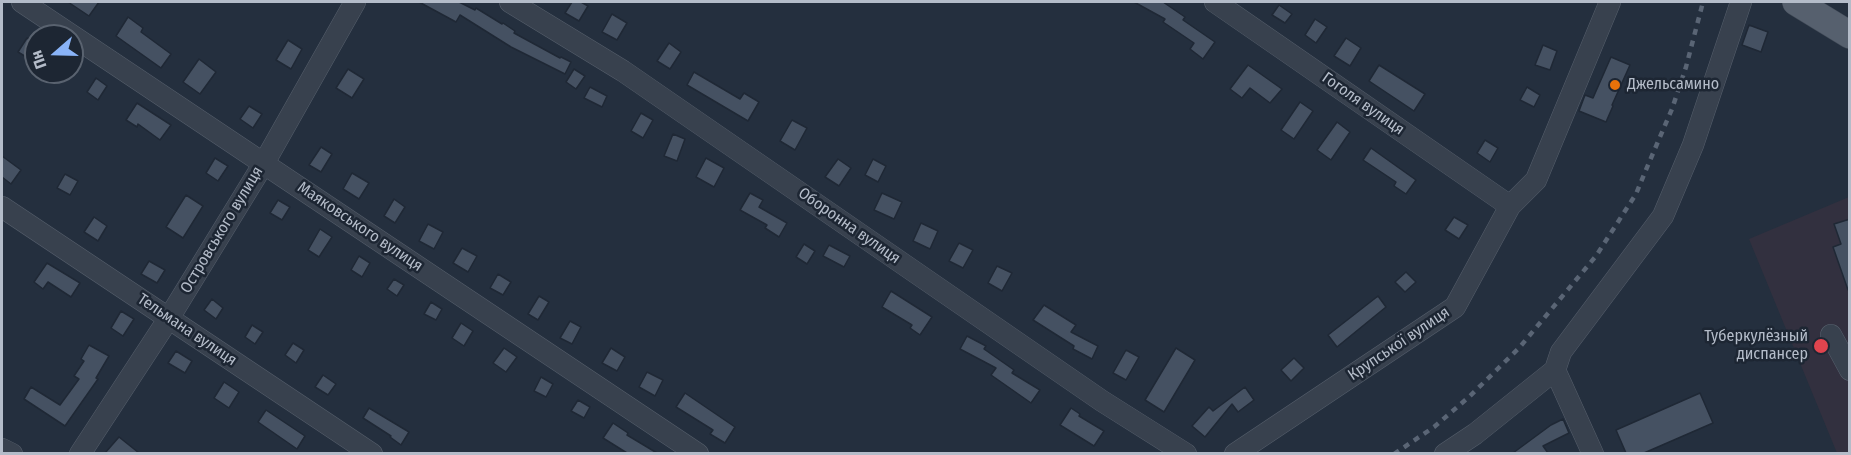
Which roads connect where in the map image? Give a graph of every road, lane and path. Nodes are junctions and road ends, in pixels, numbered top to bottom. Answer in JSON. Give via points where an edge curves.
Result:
{"nodes":[{"id":1,"x":22,"y":2,"type":"edge"},
{"id":2,"x":355,"y":2,"type":"edge"},
{"id":3,"x":510,"y":2,"type":"edge"},
{"id":4,"x":1215,"y":2,"type":"edge"},
{"id":5,"x":1610,"y":2,"type":"edge"},
{"id":6,"x":1741,"y":2,"type":"edge"},
{"id":7,"x":1796,"y":2,"type":"edge"},
{"id":8,"x":1850,"y":35,"type":"edge"},
{"id":9,"x":264,"y":163,"type":"junction"},
{"id":10,"x":1510,"y":206,"type":"junction"},
{"id":11,"x":2,"y":207,"type":"edge"},
{"id":12,"x":169,"y":318,"type":"junction"},
{"id":13,"x":1831,"y":336,"type":"dead end"},
{"id":14,"x":1554,"y":370,"type":"junction"},
{"id":15,"x":1850,"y":370,"type":"edge"},
{"id":16,"x":2,"y":449,"type":"edge"},
{"id":17,"x":12,"y":453,"type":"edge"},
{"id":18,"x":80,"y":453,"type":"edge"},
{"id":19,"x":372,"y":453,"type":"edge"},
{"id":20,"x":698,"y":453,"type":"edge"},
{"id":21,"x":1186,"y":453,"type":"edge"},
{"id":22,"x":1235,"y":453,"type":"edge"},
{"id":23,"x":1445,"y":453,"type":"edge"},
{"id":24,"x":1593,"y":453,"type":"edge"}],
"edges":[{"from":1,"to":9,"type":"street","name":"Маяковського вулиця"},
{"from":2,"to":9,"type":"street","name":"Островського вулиця"},
{"from":3,"to":21,"type":"street","name":"Оборонна вулиця","via":[[622,71],[1102,401]]},
{"from":4,"to":10,"type":"street","name":"Гоголя вулиця"},
{"from":5,"to":10,"type":"street","name":"Крупської вулиця","via":[[1536,180]]},
{"from":6,"to":14,"type":"street","via":[[1663,216],[1562,352]]},
{"from":7,"to":8,"type":"main road"},
{"from":9,"to":12,"type":"street","name":"Островського вулиця"},
{"from":9,"to":20,"type":"street","name":"Маяковського вулиця"},
{"from":10,"to":22,"type":"street","name":"Крупської вулиця","via":[[1455,307]]},
{"from":11,"to":12,"type":"street","name":"Тельмана вулиця"},
{"from":12,"to":18,"type":"street","name":"Островського вулиця"},
{"from":12,"to":19,"type":"street","name":"Тельмана вулиця"},
{"from":13,"to":15,"type":"street"},
{"from":14,"to":23,"type":"street","via":[[1475,434]]},
{"from":14,"to":24,"type":"street"},
{"from":16,"to":17,"type":"street"}]}
